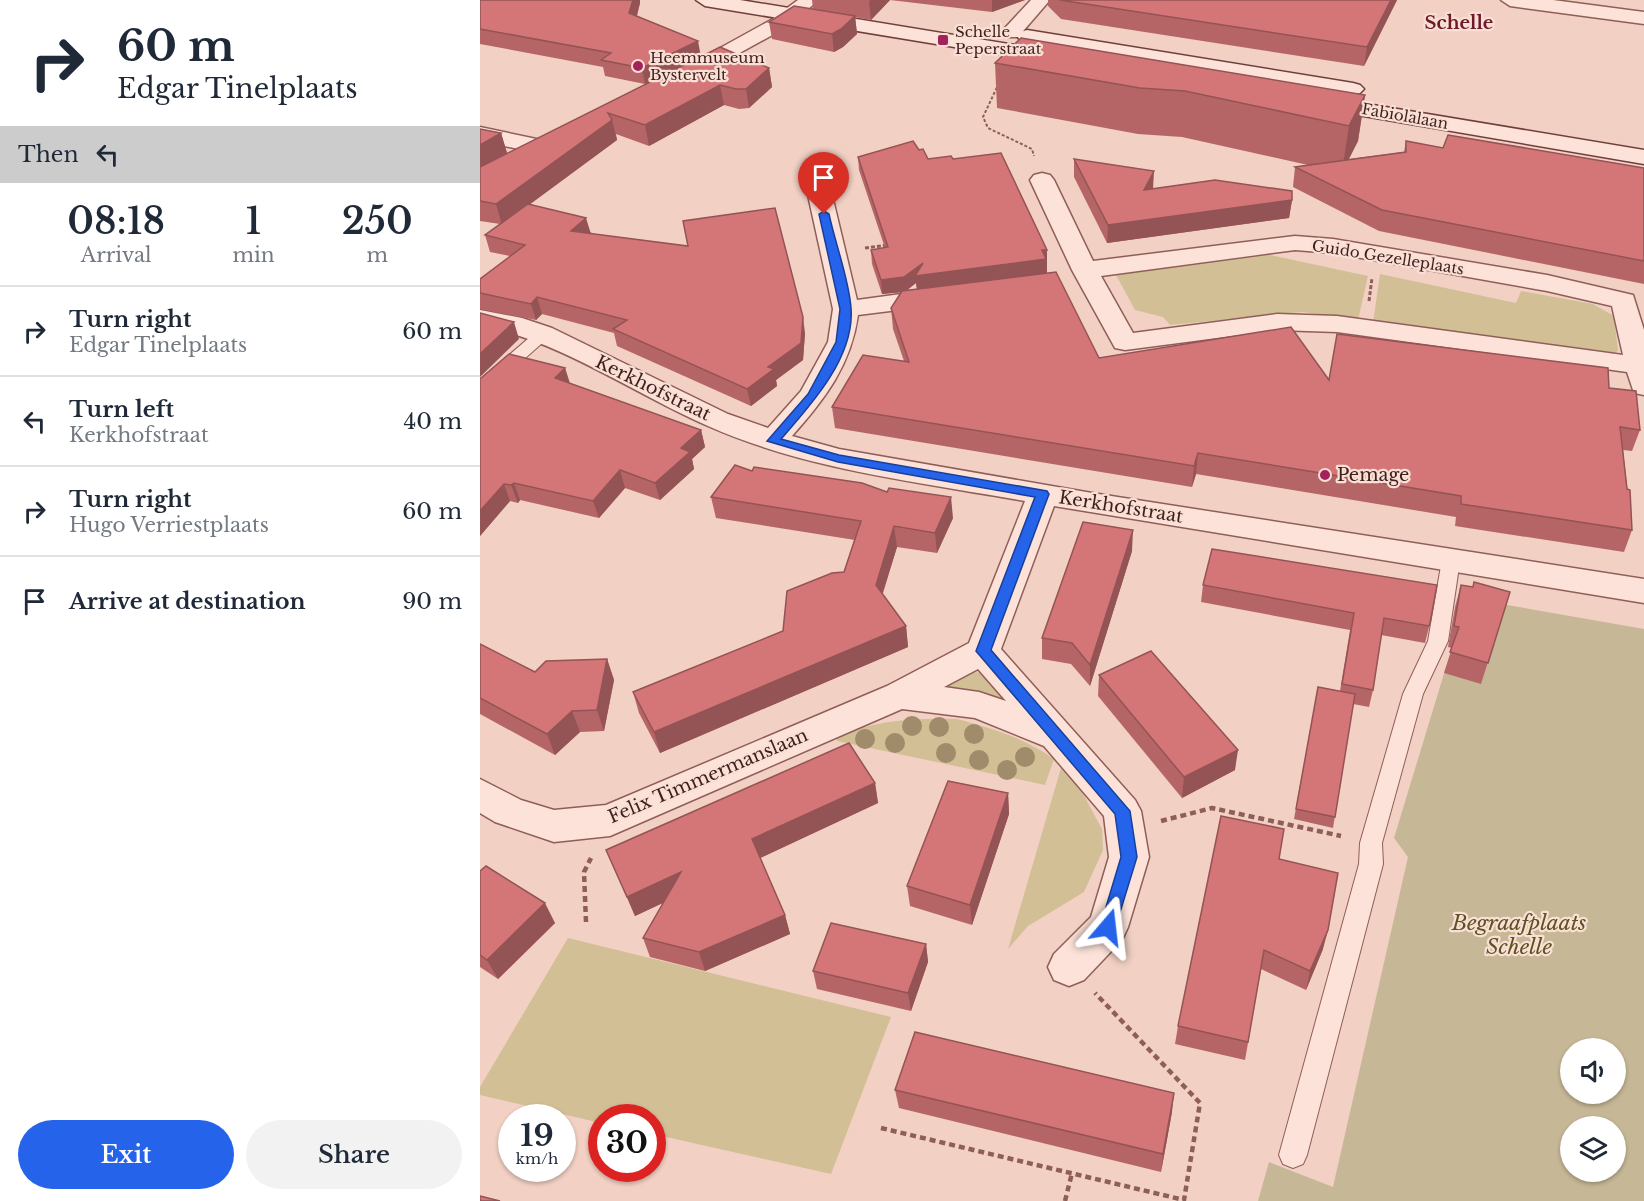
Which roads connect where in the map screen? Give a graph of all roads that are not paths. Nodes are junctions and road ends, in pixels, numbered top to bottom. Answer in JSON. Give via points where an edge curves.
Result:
{"nodes":[{"id":1,"x":705,"y":0,"type":"edge"},
{"id":2,"x":810,"y":0,"type":"edge"},
{"id":3,"x":825,"y":0,"type":"edge"},
{"id":4,"x":1041,"y":0,"type":"edge"},
{"id":5,"x":1510,"y":0,"type":"edge"},
{"id":6,"x":792,"y":15,"type":"junction"},
{"id":7,"x":1644,"y":18,"type":"edge"},
{"id":8,"x":1004,"y":40,"type":"junction"},
{"id":9,"x":668,"y":83,"type":"edge"},
{"id":10,"x":1491,"y":111,"type":"dead end"},
{"id":11,"x":480,"y":134,"type":"edge"},
{"id":12,"x":1644,"y":157,"type":"edge"},
{"id":13,"x":511,"y":161,"type":"edge"},
{"id":14,"x":1042,"y":180,"type":"road end"},
{"id":15,"x":820,"y":195,"type":"dead end"},
{"id":16,"x":1080,"y":276,"type":"junction"},
{"id":17,"x":961,"y":294,"type":"edge"},
{"id":18,"x":846,"y":309,"type":"junction"},
{"id":19,"x":480,"y":318,"type":"edge"},
{"id":20,"x":543,"y":334,"type":"junction"},
{"id":21,"x":1641,"y":376,"type":"edge"},
{"id":22,"x":480,"y":389,"type":"edge"},
{"id":23,"x":773,"y":441,"type":"junction"},
{"id":24,"x":1042,"y":494,"type":"junction"},
{"id":25,"x":1451,"y":560,"type":"junction"},
{"id":26,"x":1644,"y":591,"type":"edge"},
{"id":27,"x":983,"y":651,"type":"junction"},
{"id":28,"x":899,"y":695,"type":"junction"},
{"id":29,"x":1058,"y":737,"type":"junction"},
{"id":30,"x":480,"y":794,"type":"edge"},
{"id":31,"x":1069,"y":967,"type":"road end"},
{"id":32,"x":1293,"y":1155,"type":"dead end"}],
"edges":[{"from":1,"to":6,"type":"street","name":"Fabiolalaan"},
{"from":2,"to":6,"type":"street"},
{"from":3,"to":8,"type":"street","name":"Fabiolalaan"},
{"from":4,"to":8,"type":"street"},
{"from":5,"to":7,"type":"street"},
{"from":6,"to":8,"type":"street","name":"Fabiolalaan"},
{"from":6,"to":9,"type":"street"},
{"from":8,"to":10,"type":"street","name":"Fabiolalaan"},
{"from":8,"to":12,"type":"street","name":"Fabiolalaan"},
{"from":11,"to":13,"type":"street","via":[[548,142]]},
{"from":14,"to":16,"type":"street","name":"Guido Gezelleplaats"},
{"from":15,"to":18,"type":"street"},
{"from":16,"to":21,"type":"street","name":"Guido Gezelleplaats","via":[[1125,342],[1277,322],[1337,324]]},
{"from":16,"to":21,"type":"street","name":"Guido Gezelleplaats","via":[[1295,243],[1555,285],[1624,302]]},
{"from":17,"to":18,"type":"street"},
{"from":18,"to":23,"type":"street","via":[[841,342],[813,395]]},
{"from":19,"to":20,"type":"street","name":"Kerkhofstraat"},
{"from":20,"to":22,"type":"lane"},
{"from":20,"to":23,"type":"street","name":"Kerkhofstraat","via":[[718,420]]},
{"from":23,"to":24,"type":"street","name":"Kerkhofstraat","via":[[838,458]]},
{"from":24,"to":25,"type":"street","name":"Kerkhofstraat"},
{"from":24,"to":27,"type":"street"},
{"from":25,"to":26,"type":"street","name":"Kerkhofstraat"},
{"from":25,"to":32,"type":"lane","via":[[1438,641],[1413,694],[1371,843],[1371,864]]},
{"from":27,"to":28,"type":"street","name":"Felix Timmermanslaan"},
{"from":27,"to":29,"type":"street"},
{"from":28,"to":29,"type":"street","via":[[979,705]]},
{"from":28,"to":30,"type":"street","name":"Felix Timmermanslaan","via":[[610,820],[555,826],[508,811]]},
{"from":29,"to":31,"type":"street","via":[[1122,811],[1129,857],[1108,927]]}]}
